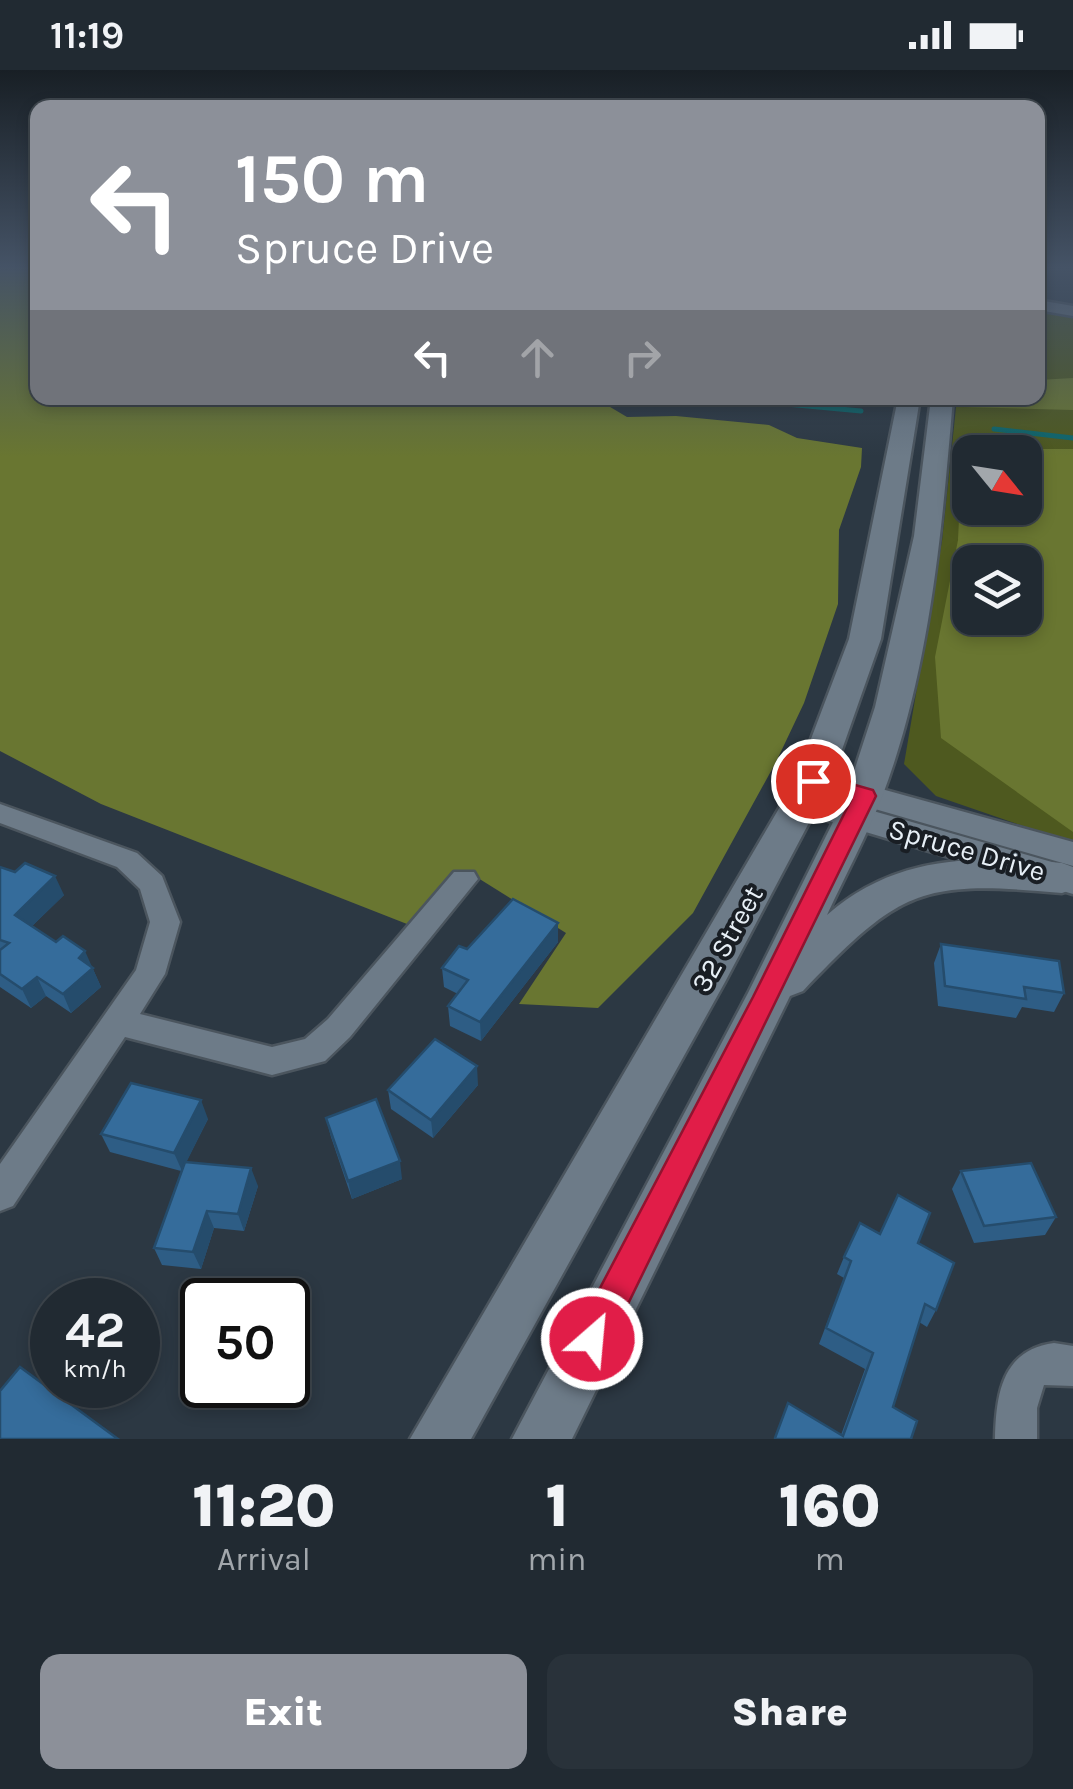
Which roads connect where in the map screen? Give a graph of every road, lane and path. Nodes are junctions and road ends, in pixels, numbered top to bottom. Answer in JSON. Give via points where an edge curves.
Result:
{"nodes":[{"id":1,"x":908,"y":405,"type":"edge"},
{"id":2,"x":941,"y":405,"type":"edge"},
{"id":3,"x":808,"y":792,"type":"junction"},
{"id":4,"x":860,"y":807,"type":"junction"},
{"id":5,"x":0,"y":813,"type":"edge"},
{"id":6,"x":1069,"y":871,"type":"edge"},
{"id":7,"x":464,"y":879,"type":"dead end"},
{"id":8,"x":764,"y":1005,"type":"junction"},
{"id":9,"x":120,"y":1022,"type":"junction"},
{"id":10,"x":0,"y":1194,"type":"edge"},
{"id":11,"x":1073,"y":1366,"type":"edge"},
{"id":12,"x":439,"y":1439,"type":"edge"},
{"id":13,"x":541,"y":1439,"type":"edge"},
{"id":14,"x":1016,"y":1439,"type":"edge"}],
"edges":[{"from":1,"to":3,"type":"main road","name":"32 Street","via":[[865,639]]},
{"from":2,"to":4,"type":"main road","via":[[928,536],[892,707]]},
{"from":3,"to":4,"type":"street","name":"Spruce Drive"},
{"from":3,"to":12,"type":"main road","name":"32 Street"},
{"from":4,"to":6,"type":"street","name":"Spruce Drive"},
{"from":4,"to":8,"type":"main road"},
{"from":5,"to":9,"type":"street","via":[[109,852],[152,884],[165,922],[160,947]]},
{"from":6,"to":8,"type":"main road","via":[[967,871],[905,882],[847,918]]},
{"from":7,"to":9,"type":"street","via":[[314,1051],[272,1061]]},
{"from":8,"to":13,"type":"main road"},
{"from":9,"to":10,"type":"street"},
{"from":11,"to":14,"type":"street","via":[[1054,1360],[1024,1377],[1016,1396]]}]}
